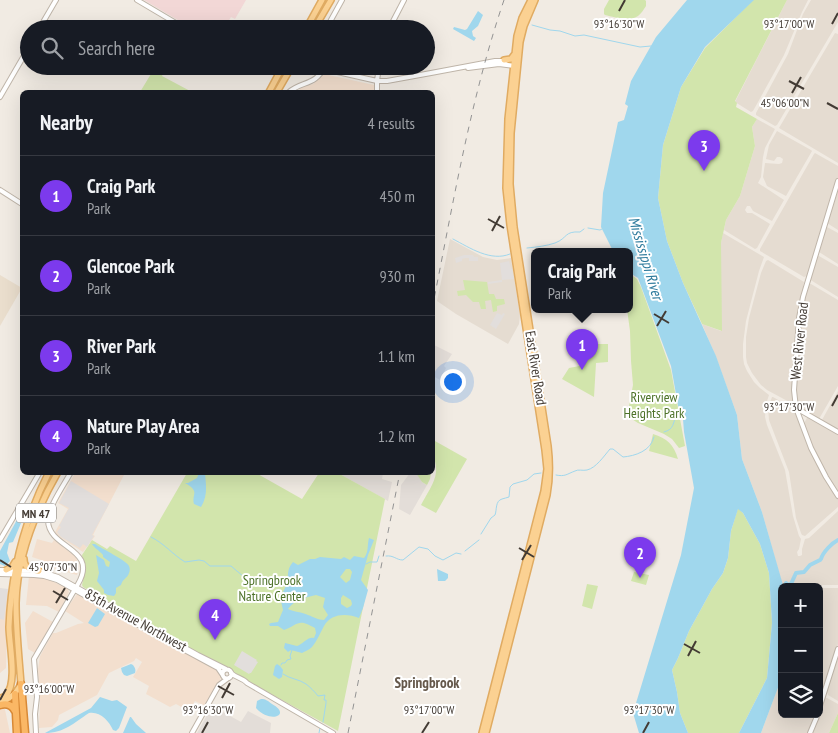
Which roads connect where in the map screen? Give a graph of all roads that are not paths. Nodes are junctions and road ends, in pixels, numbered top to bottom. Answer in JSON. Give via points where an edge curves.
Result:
{"nodes":[{"id":1,"x":56,"y":0,"type":"edge"},
{"id":2,"x":137,"y":0,"type":"edge"},
{"id":3,"x":322,"y":0,"type":"edge"},
{"id":4,"x":331,"y":0,"type":"edge"},
{"id":5,"x":342,"y":0,"type":"edge"},
{"id":6,"x":404,"y":0,"type":"edge"},
{"id":7,"x":531,"y":0,"type":"edge"},
{"id":8,"x":535,"y":0,"type":"edge"},
{"id":9,"x":45,"y":20,"type":"edge"},
{"id":10,"x":171,"y":20,"type":"edge"},
{"id":11,"x":311,"y":20,"type":"edge"},
{"id":12,"x":319,"y":20,"type":"edge"},
{"id":13,"x":331,"y":20,"type":"edge"},
{"id":14,"x":394,"y":20,"type":"edge"},
{"id":15,"x":515,"y":52,"type":"junction"},
{"id":16,"x":504,"y":60,"type":"junction"},
{"id":17,"x":20,"y":64,"type":"edge"},
{"id":18,"x":516,"y":65,"type":"junction"},
{"id":19,"x":463,"y":68,"type":"junction"},
{"id":20,"x":435,"y":73,"type":"edge"},
{"id":21,"x":278,"y":75,"type":"edge"},
{"id":22,"x":287,"y":75,"type":"edge"},
{"id":23,"x":318,"y":75,"type":"edge"},
{"id":24,"x":353,"y":75,"type":"edge"},
{"id":25,"x":378,"y":75,"type":"edge"},
{"id":26,"x":422,"y":75,"type":"edge"},
{"id":27,"x":377,"y":81,"type":"junction"},
{"id":28,"x":269,"y":90,"type":"edge"},
{"id":29,"x":278,"y":90,"type":"edge"},
{"id":30,"x":292,"y":90,"type":"edge"},
{"id":31,"x":378,"y":90,"type":"edge"},
{"id":32,"x":0,"y":98,"type":"edge"},
{"id":33,"x":838,"y":181,"type":"edge"},
{"id":34,"x":0,"y":190,"type":"edge"},
{"id":35,"x":507,"y":201,"type":"junction"},
{"id":36,"x":20,"y":203,"type":"edge"},
{"id":37,"x":503,"y":207,"type":"dead end"},
{"id":38,"x":796,"y":408,"type":"junction"},
{"id":39,"x":811,"y":417,"type":"junction"},
{"id":40,"x":802,"y":425,"type":"junction"},
{"id":41,"x":838,"y":432,"type":"edge"},
{"id":42,"x":38,"y":475,"type":"edge"},
{"id":43,"x":48,"y":475,"type":"edge"},
{"id":44,"x":56,"y":475,"type":"edge"},
{"id":45,"x":69,"y":475,"type":"edge"},
{"id":46,"x":838,"y":496,"type":"edge"},
{"id":47,"x":0,"y":540,"type":"edge"},
{"id":48,"x":25,"y":547,"type":"junction"},
{"id":49,"x":18,"y":555,"type":"junction"},
{"id":50,"x":3,"y":570,"type":"edge"},
{"id":51,"x":39,"y":571,"type":"junction"},
{"id":52,"x":17,"y":572,"type":"junction"},
{"id":53,"x":0,"y":574,"type":"edge"},
{"id":54,"x":76,"y":588,"type":"junction"},
{"id":55,"x":148,"y":631,"type":"junction"},
{"id":56,"x":157,"y":632,"type":"junction"},
{"id":57,"x":171,"y":643,"type":"junction"},
{"id":58,"x":182,"y":645,"type":"junction"},
{"id":59,"x":838,"y":649,"type":"edge"},
{"id":60,"x":226,"y":669,"type":"junction"},
{"id":61,"x":231,"y":673,"type":"junction"},
{"id":62,"x":222,"y":674,"type":"junction"},
{"id":63,"x":12,"y":675,"type":"junction"},
{"id":64,"x":227,"y":679,"type":"junction"},
{"id":65,"x":247,"y":683,"type":"junction"},
{"id":66,"x":21,"y":684,"type":"junction"},
{"id":67,"x":219,"y":685,"type":"junction"},
{"id":68,"x":14,"y":694,"type":"junction"},
{"id":69,"x":823,"y":696,"type":"edge"},
{"id":70,"x":0,"y":699,"type":"edge"},
{"id":71,"x":0,"y":705,"type":"edge"},
{"id":72,"x":16,"y":712,"type":"junction"},
{"id":73,"x":816,"y":718,"type":"edge"},
{"id":74,"x":324,"y":727,"type":"junction"},
{"id":75,"x":17,"y":733,"type":"edge"},
{"id":76,"x":25,"y":733,"type":"edge"},
{"id":77,"x":36,"y":733,"type":"edge"},
{"id":78,"x":192,"y":733,"type":"edge"},
{"id":79,"x":334,"y":733,"type":"edge"},
{"id":80,"x":339,"y":733,"type":"edge"},
{"id":81,"x":482,"y":733,"type":"edge"},
{"id":82,"x":486,"y":733,"type":"edge"},
{"id":83,"x":810,"y":733,"type":"edge"}],
"edges":[{"from":1,"to":9,"type":"street"},
{"from":2,"to":10,"type":"street"},
{"from":3,"to":11,"type":"main road"},
{"from":4,"to":12,"type":"main road"},
{"from":5,"to":13,"type":"street"},
{"from":6,"to":14,"type":"street"},
{"from":7,"to":15,"type":"main road","name":"East River Road","via":[[520,26]]},
{"from":8,"to":18,"type":"main road","name":"East River Road","via":[[524,26]]},
{"from":15,"to":16,"type":"main road","via":[[511,59]]},
{"from":15,"to":18,"type":"main road","name":"East River Road"},
{"from":16,"to":18,"type":"street"},
{"from":16,"to":19,"type":"street"},
{"from":17,"to":32,"type":"street"},
{"from":18,"to":19,"type":"street"},
{"from":18,"to":35,"type":"main road","name":"East River Road","via":[[507,133]]},
{"from":18,"to":82,"type":"main road","name":"East River Road","via":[[511,133],[512,210],[550,477]]},
{"from":19,"to":20,"type":"street"},
{"from":21,"to":28,"type":"main road"},
{"from":22,"to":29,"type":"main road"},
{"from":23,"to":30,"type":"street"},
{"from":24,"to":27,"type":"street"},
{"from":25,"to":27,"type":"street"},
{"from":26,"to":27,"type":"street"},
{"from":27,"to":31,"type":"street"},
{"from":33,"to":38,"type":"street","name":"West River Road","via":[[802,301],[794,376]]},
{"from":34,"to":36,"type":"street"},
{"from":35,"to":37,"type":"main road"},
{"from":35,"to":81,"type":"main road","name":"East River Road","via":[[546,475]]},
{"from":38,"to":39,"type":"street"},
{"from":38,"to":40,"type":"street","name":"West River Road"},
{"from":39,"to":40,"type":"street","via":[[804,418]]},
{"from":39,"to":41,"type":"street"},
{"from":40,"to":46,"type":"street","name":"West River Road"},
{"from":42,"to":47,"type":"street"},
{"from":43,"to":49,"type":"main road","number":"MN 47"},
{"from":44,"to":48,"type":"main road","number":"MN 47","via":[[38,509]]},
{"from":45,"to":54,"type":"street","via":[[51,508],[48,522],[54,536],[80,559],[82,575]]},
{"from":48,"to":51,"type":"main road","via":[[25,564]]},
{"from":48,"to":52,"type":"main road","number":"MN 47"},
{"from":49,"to":50,"type":"main road","via":[[13,566]]},
{"from":49,"to":52,"type":"main road","number":"MN 47"},
{"from":50,"to":52,"type":"street"},
{"from":51,"to":52,"type":"street","name":"85th Avenue Northwest"},
{"from":51,"to":54,"type":"street","name":"85th Avenue Northwest"},
{"from":52,"to":53,"type":"street"},
{"from":52,"to":54,"type":"street","name":"85th Avenue Northwest","via":[[48,577]]},
{"from":52,"to":63,"type":"main road","number":"MN 47","via":[[9,629]]},
{"from":52,"to":66,"type":"main road","number":"MN 47"},
{"from":54,"to":55,"type":"street","name":"85th Avenue Northwest"},
{"from":54,"to":56,"type":"street","name":"85th Avenue Northwest"},
{"from":54,"to":77,"type":"street","via":[[34,659]]},
{"from":55,"to":56,"type":"street"},
{"from":55,"to":57,"type":"street","name":"85th Avenue Northwest"},
{"from":56,"to":58,"type":"street","name":"85th Avenue Northwest"},
{"from":57,"to":58,"type":"street"},
{"from":57,"to":62,"type":"street","name":"85th Avenue Northwest","via":[[218,668]]},
{"from":58,"to":60,"type":"street","name":"85th Avenue Northwest"},
{"from":59,"to":69,"type":"street"},
{"from":60,"to":61,"type":"street"},
{"from":60,"to":62,"type":"street"},
{"from":61,"to":64,"type":"street"},
{"from":61,"to":65,"type":"street"},
{"from":62,"to":64,"type":"street"},
{"from":62,"to":67,"type":"street"},
{"from":63,"to":68,"type":"main road","number":"MN 47"},
{"from":63,"to":70,"type":"main road","via":[[10,689]]},
{"from":64,"to":65,"type":"street"},
{"from":64,"to":67,"type":"street"},
{"from":65,"to":74,"type":"street"},
{"from":66,"to":68,"type":"main road"},
{"from":66,"to":76,"type":"highway","number":"MN 47"},
{"from":67,"to":78,"type":"street"},
{"from":68,"to":71,"type":"main road"},
{"from":68,"to":72,"type":"highway","number":"MN 47"},
{"from":71,"to":72,"type":"highway","via":[[11,705]]},
{"from":72,"to":75,"type":"highway","number":"MN 47"},
{"from":73,"to":83,"type":"street"},
{"from":74,"to":79,"type":"street"},
{"from":74,"to":80,"type":"street"}]}
